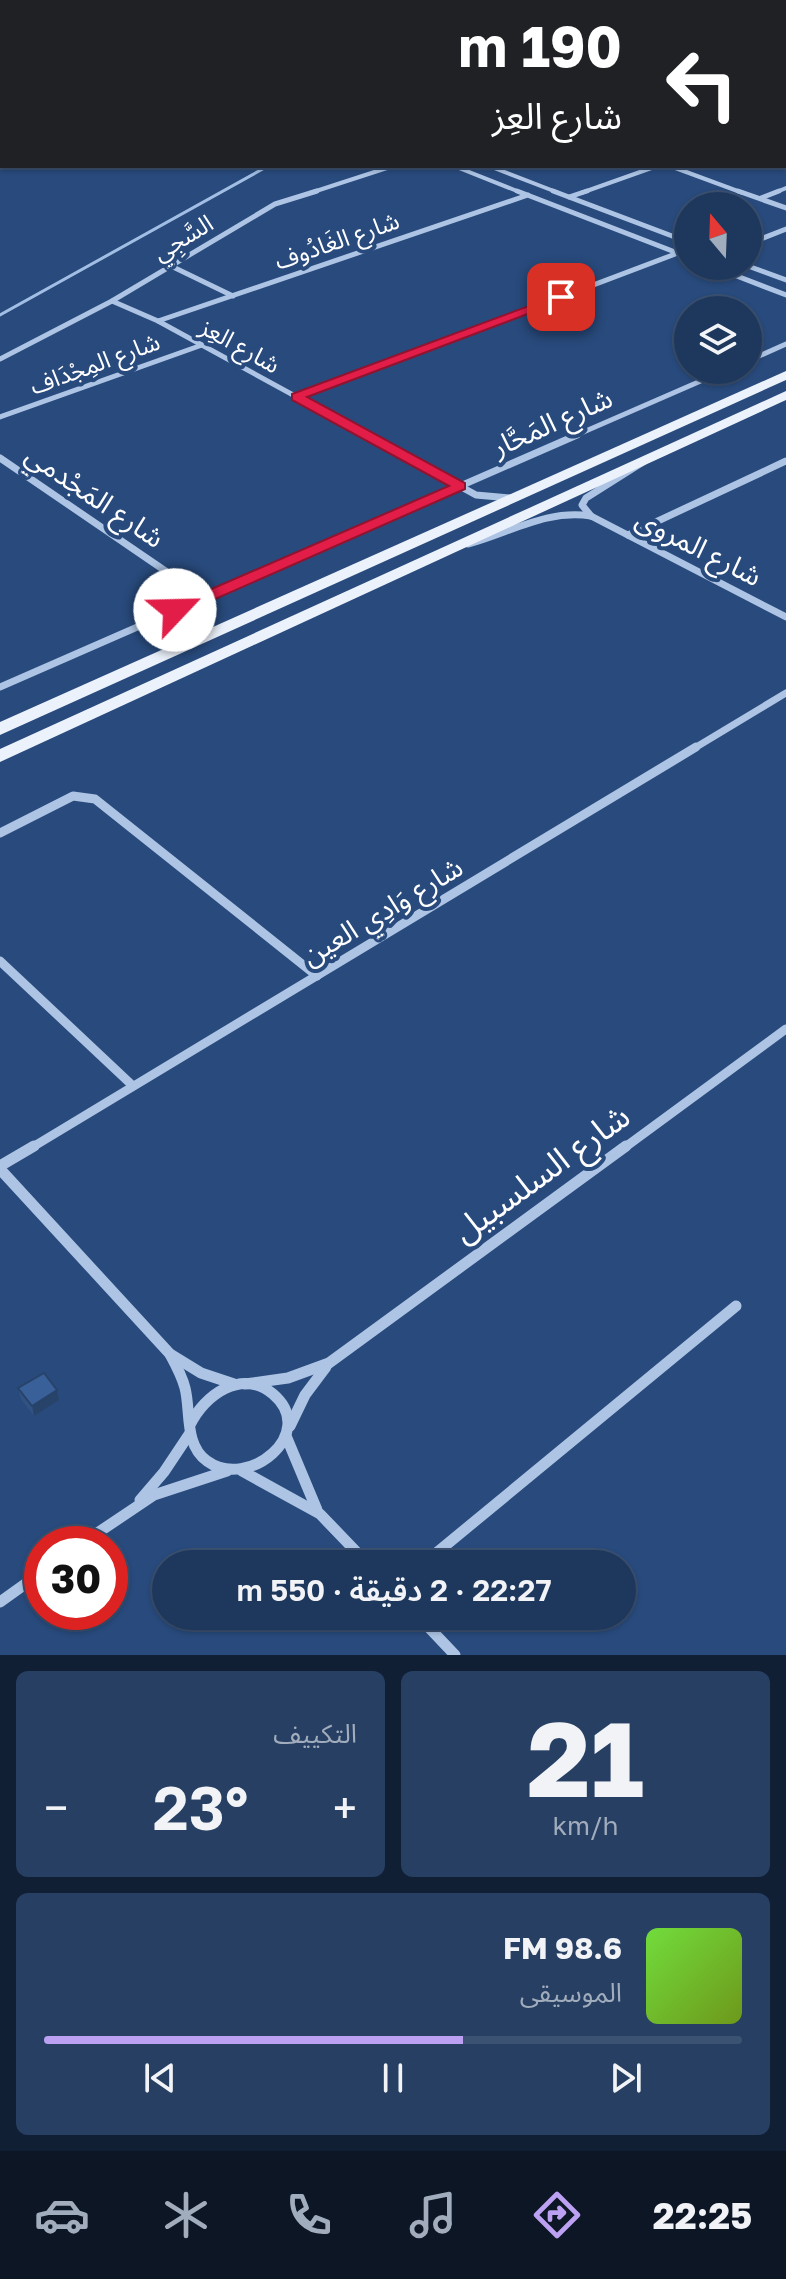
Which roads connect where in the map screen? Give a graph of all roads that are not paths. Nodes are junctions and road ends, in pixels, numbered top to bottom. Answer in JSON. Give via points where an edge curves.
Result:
{"nodes":[{"id":1,"x":387,"y":168,"type":"edge"},
{"id":2,"x":459,"y":168,"type":"edge"},
{"id":3,"x":494,"y":168,"type":"edge"},
{"id":4,"x":651,"y":168,"type":"edge"},
{"id":5,"x":676,"y":168,"type":"edge"},
{"id":6,"x":786,"y":188,"type":"edge"},
{"id":7,"x":742,"y":192,"type":"edge"},
{"id":8,"x":528,"y":195,"type":"junction"},
{"id":9,"x":568,"y":197,"type":"junction"},
{"id":10,"x":762,"y":197,"type":"edge"},
{"id":11,"x":762,"y":199,"type":"edge"},
{"id":12,"x":786,"y":208,"type":"edge"},
{"id":13,"x":621,"y":217,"type":"junction"},
{"id":14,"x":602,"y":224,"type":"junction"},
{"id":15,"x":786,"y":229,"type":"edge"},
{"id":16,"x":674,"y":237,"type":"edge"},
{"id":17,"x":762,"y":238,"type":"edge"},
{"id":18,"x":674,"y":251,"type":"edge"},
{"id":19,"x":674,"y":255,"type":"edge"},
{"id":20,"x":171,"y":266,"type":"junction"},
{"id":21,"x":762,"y":271,"type":"edge"},
{"id":22,"x":747,"y":280,"type":"edge"},
{"id":23,"x":786,"y":280,"type":"edge"},
{"id":24,"x":786,"y":295,"type":"edge"},
{"id":25,"x":233,"y":296,"type":"junction"},
{"id":26,"x":112,"y":301,"type":"junction"},
{"id":27,"x":158,"y":321,"type":"junction"},
{"id":28,"x":786,"y":344,"type":"edge"},
{"id":29,"x":202,"y":345,"type":"junction"},
{"id":30,"x":762,"y":355,"type":"edge"},
{"id":31,"x":0,"y":359,"type":"edge"},
{"id":32,"x":786,"y":375,"type":"edge"},
{"id":33,"x":694,"y":384,"type":"edge"},
{"id":34,"x":786,"y":395,"type":"edge"},
{"id":35,"x":297,"y":397,"type":"junction"},
{"id":36,"x":0,"y":417,"type":"edge"},
{"id":37,"x":0,"y":458,"type":"edge"},
{"id":38,"x":644,"y":460,"type":"junction"},
{"id":39,"x":786,"y":461,"type":"edge"},
{"id":40,"x":460,"y":486,"type":"junction"},
{"id":41,"x":476,"y":495,"type":"junction"},
{"id":42,"x":515,"y":497,"type":"junction"},
{"id":43,"x":477,"y":513,"type":"junction"},
{"id":44,"x":591,"y":516,"type":"junction"},
{"id":45,"x":628,"y":535,"type":"junction"},
{"id":46,"x":451,"y":547,"type":"junction"},
{"id":47,"x":205,"y":598,"type":"junction"},
{"id":48,"x":786,"y":617,"type":"edge"},
{"id":49,"x":0,"y":687,"type":"edge"},
{"id":50,"x":786,"y":693,"type":"edge"},
{"id":51,"x":0,"y":729,"type":"edge"},
{"id":52,"x":0,"y":756,"type":"edge"},
{"id":53,"x":0,"y":833,"type":"edge"},
{"id":54,"x":0,"y":961,"type":"edge"},
{"id":55,"x":317,"y":976,"type":"junction"},
{"id":56,"x":786,"y":1029,"type":"edge"},
{"id":57,"x":133,"y":1086,"type":"junction"},
{"id":58,"x":0,"y":1168,"type":"edge"},
{"id":59,"x":736,"y":1306,"type":"dead end"},
{"id":60,"x":170,"y":1354,"type":"junction"},
{"id":61,"x":329,"y":1363,"type":"junction"},
{"id":62,"x":241,"y":1384,"type":"junction"},
{"id":63,"x":190,"y":1429,"type":"junction"},
{"id":64,"x":287,"y":1434,"type":"junction"},
{"id":65,"x":236,"y":1470,"type":"junction"},
{"id":66,"x":130,"y":1509,"type":"junction"},
{"id":67,"x":320,"y":1514,"type":"junction"},
{"id":68,"x":106,"y":1526,"type":"edge"},
{"id":69,"x":355,"y":1550,"type":"edge"},
{"id":70,"x":440,"y":1550,"type":"edge"},
{"id":71,"x":24,"y":1585,"type":"edge"},
{"id":72,"x":0,"y":1602,"type":"edge"},
{"id":73,"x":431,"y":1630,"type":"edge"},
{"id":74,"x":455,"y":1655,"type":"edge"}],
"edges":[{"from":1,"to":20,"type":"street","name":"السَّجِي","via":[[275,204]]},
{"from":2,"to":8,"type":"street"},
{"from":3,"to":9,"type":"street"},
{"from":4,"to":9,"type":"street"},
{"from":5,"to":7,"type":"street"},
{"from":6,"to":10,"type":"street"},
{"from":8,"to":14,"type":"street"},
{"from":8,"to":25,"type":"street","name":"شارع الغَادُوف"},
{"from":9,"to":13,"type":"street"},
{"from":11,"to":12,"type":"street"},
{"from":13,"to":14,"type":"street"},
{"from":13,"to":16,"type":"street"},
{"from":14,"to":18,"type":"street"},
{"from":15,"to":17,"type":"street"},
{"from":19,"to":35,"type":"street"},
{"from":20,"to":25,"type":"street"},
{"from":20,"to":26,"type":"street","name":"السَّجِي"},
{"from":21,"to":23,"type":"street"},
{"from":22,"to":24,"type":"street"},
{"from":25,"to":27,"type":"street","name":"شارع الغَادُوف"},
{"from":26,"to":27,"type":"street","name":"شارع العِز"},
{"from":26,"to":31,"type":"street","name":"السَّجِي"},
{"from":27,"to":29,"type":"street","name":"شارع العِز"},
{"from":28,"to":30,"type":"street"},
{"from":29,"to":35,"type":"street","name":"شارع العِز"},
{"from":29,"to":36,"type":"street","name":"شارع المِجْدَاف"},
{"from":32,"to":42,"type":"main road"},
{"from":33,"to":40,"type":"street","name":"شارع المَحَّار"},
{"from":34,"to":38,"type":"main road"},
{"from":35,"to":40,"type":"street","name":"شارع العِز"},
{"from":37,"to":47,"type":"street","name":"شارع المَجْدمي"},
{"from":38,"to":44,"type":"street","name":"شارع المروى","via":[[631,474],[583,500]]},
{"from":38,"to":46,"type":"main road"},
{"from":39,"to":45,"type":"street"},
{"from":40,"to":41,"type":"street","name":"شارع العِز"},
{"from":40,"to":47,"type":"street","name":"شارع المَحَّار"},
{"from":41,"to":42,"type":"street","name":"شارع العِز"},
{"from":41,"to":43,"type":"street"},
{"from":42,"to":43,"type":"main road"},
{"from":43,"to":51,"type":"main road"},
{"from":44,"to":45,"type":"street","name":"شارع المروى"},
{"from":44,"to":46,"type":"street","name":"شارع المروى","via":[[551,513],[500,535]]},
{"from":45,"to":48,"type":"street","name":"شارع المروى"},
{"from":46,"to":52,"type":"main road"},
{"from":47,"to":49,"type":"street","name":"شارع المَحَّار"},
{"from":50,"to":55,"type":"street","name":"شارع وَادِي العين"},
{"from":53,"to":55,"type":"street","via":[[73,796],[95,799]]},
{"from":54,"to":57,"type":"street"},
{"from":55,"to":57,"type":"street","name":"شارع وَادِي العين"},
{"from":56,"to":61,"type":"street","name":"شارع السلسبيل"},
{"from":57,"to":58,"type":"street","name":"شارع وَادِي العين"},
{"from":58,"to":60,"type":"street"},
{"from":59,"to":70,"type":"street"},
{"from":60,"to":62,"type":"street","via":[[201,1373]]},
{"from":60,"to":63,"type":"street","via":[[185,1387]]},
{"from":61,"to":62,"type":"street","name":"شارع السلسبيل","via":[[288,1378]]},
{"from":61,"to":64,"type":"street","name":"شارع السلسبيل","via":[[305,1395]]},
{"from":62,"to":63,"type":"street","via":[[206,1397],[195,1410]]},
{"from":62,"to":64,"type":"street","via":[[260,1387],[282,1404]]},
{"from":63,"to":65,"type":"street","via":[[192,1444],[207,1462]]},
{"from":63,"to":66,"type":"street","via":[[164,1472]]},
{"from":64,"to":65,"type":"street","via":[[269,1460]]},
{"from":64,"to":67,"type":"street"},
{"from":65,"to":66,"type":"street","via":[[179,1484]]},
{"from":65,"to":67,"type":"street"},
{"from":66,"to":68,"type":"street"},
{"from":67,"to":69,"type":"street"},
{"from":71,"to":72,"type":"street"},
{"from":73,"to":74,"type":"street"}]}
